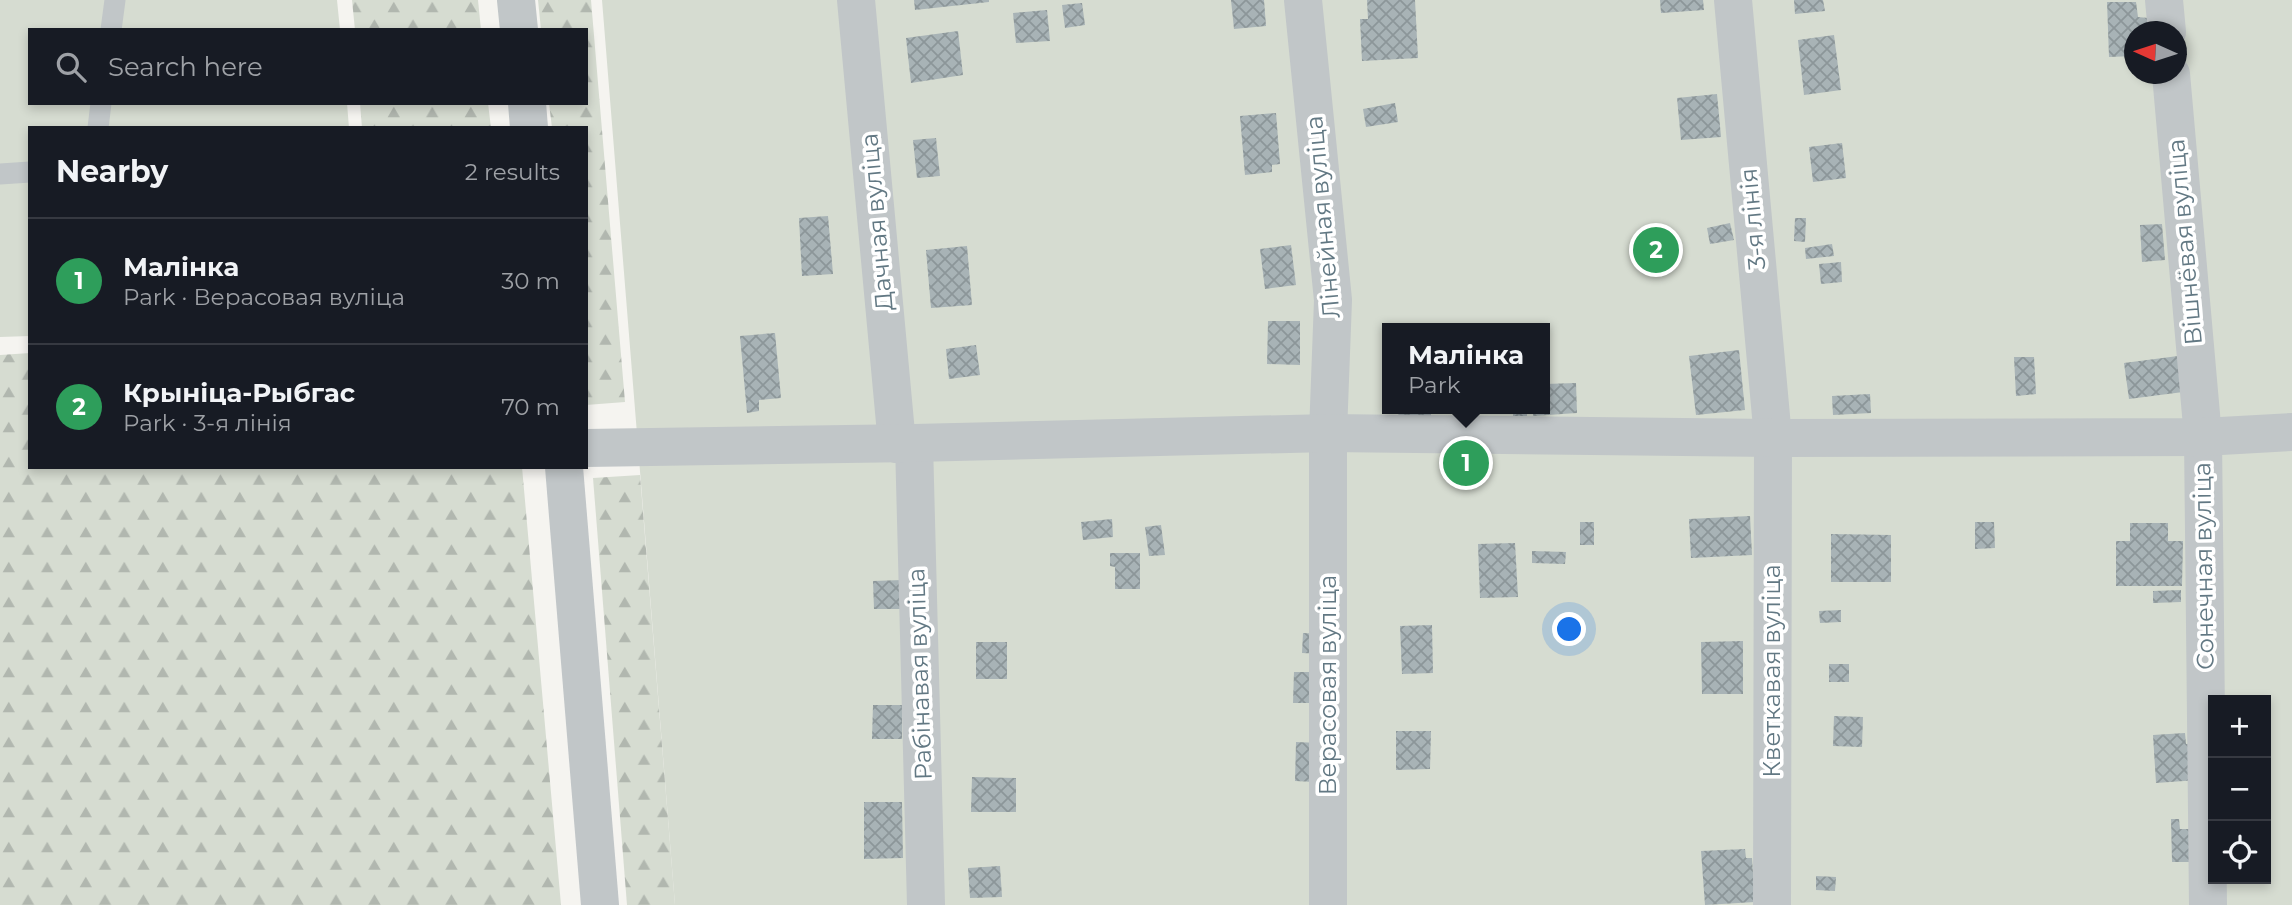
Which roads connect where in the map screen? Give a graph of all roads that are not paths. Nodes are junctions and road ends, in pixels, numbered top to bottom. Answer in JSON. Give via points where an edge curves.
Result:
{"nodes":[{"id":1,"x":115,"y":0,"type":"edge"},
{"id":2,"x":516,"y":0,"type":"edge"},
{"id":3,"x":856,"y":0,"type":"edge"},
{"id":4,"x":1303,"y":0,"type":"edge"},
{"id":5,"x":1733,"y":0,"type":"edge"},
{"id":6,"x":2164,"y":0,"type":"edge"},
{"id":7,"x":2166,"y":21,"type":"edge"},
{"id":8,"x":111,"y":28,"type":"edge"},
{"id":9,"x":519,"y":28,"type":"edge"},
{"id":10,"x":2172,"y":84,"type":"edge"},
{"id":11,"x":101,"y":105,"type":"edge"},
{"id":12,"x":527,"y":105,"type":"edge"},
{"id":13,"x":98,"y":126,"type":"edge"},
{"id":14,"x":529,"y":126,"type":"edge"},
{"id":15,"x":28,"y":172,"type":"edge"},
{"id":16,"x":0,"y":174,"type":"edge"},
{"id":17,"x":2201,"y":424,"type":"junction"},
{"id":18,"x":2292,"y":432,"type":"edge"},
{"id":19,"x":1773,"y":438,"type":"junction"},
{"id":20,"x":905,"y":443,"type":"junction"},
{"id":21,"x":588,"y":448,"type":"edge"},
{"id":22,"x":1328,"y":449,"type":"junction"},
{"id":23,"x":564,"y":469,"type":"edge"},
{"id":24,"x":600,"y":905,"type":"edge"},
{"id":25,"x":926,"y":905,"type":"edge"},
{"id":26,"x":1328,"y":905,"type":"edge"},
{"id":27,"x":1772,"y":905,"type":"edge"},
{"id":28,"x":2208,"y":905,"type":"edge"}],
"edges":[{"from":1,"to":8,"type":"lane"},
{"from":2,"to":9,"type":"street"},
{"from":3,"to":20,"type":"street","name":"Дачная вуліца"},
{"from":4,"to":22,"type":"street","name":"Лінейная вуліца","via":[[1333,300]]},
{"from":5,"to":19,"type":"street","name":"3-я лінія"},
{"from":6,"to":7,"type":"street"},
{"from":10,"to":17,"type":"street","name":"Вішнёвая вуліца"},
{"from":11,"to":13,"type":"lane"},
{"from":12,"to":14,"type":"street"},
{"from":15,"to":16,"type":"lane"},
{"from":17,"to":18,"type":"street"},
{"from":17,"to":19,"type":"street"},
{"from":17,"to":28,"type":"street","name":"Сонечная вуліца"},
{"from":19,"to":22,"type":"street"},
{"from":19,"to":27,"type":"street","name":"Кветкавая вуліца"},
{"from":20,"to":21,"type":"street"},
{"from":20,"to":22,"type":"street"},
{"from":20,"to":25,"type":"street","name":"Рабінавая вуліца"},
{"from":22,"to":26,"type":"street","name":"Верасовая вуліца"},
{"from":23,"to":24,"type":"street"}]}
